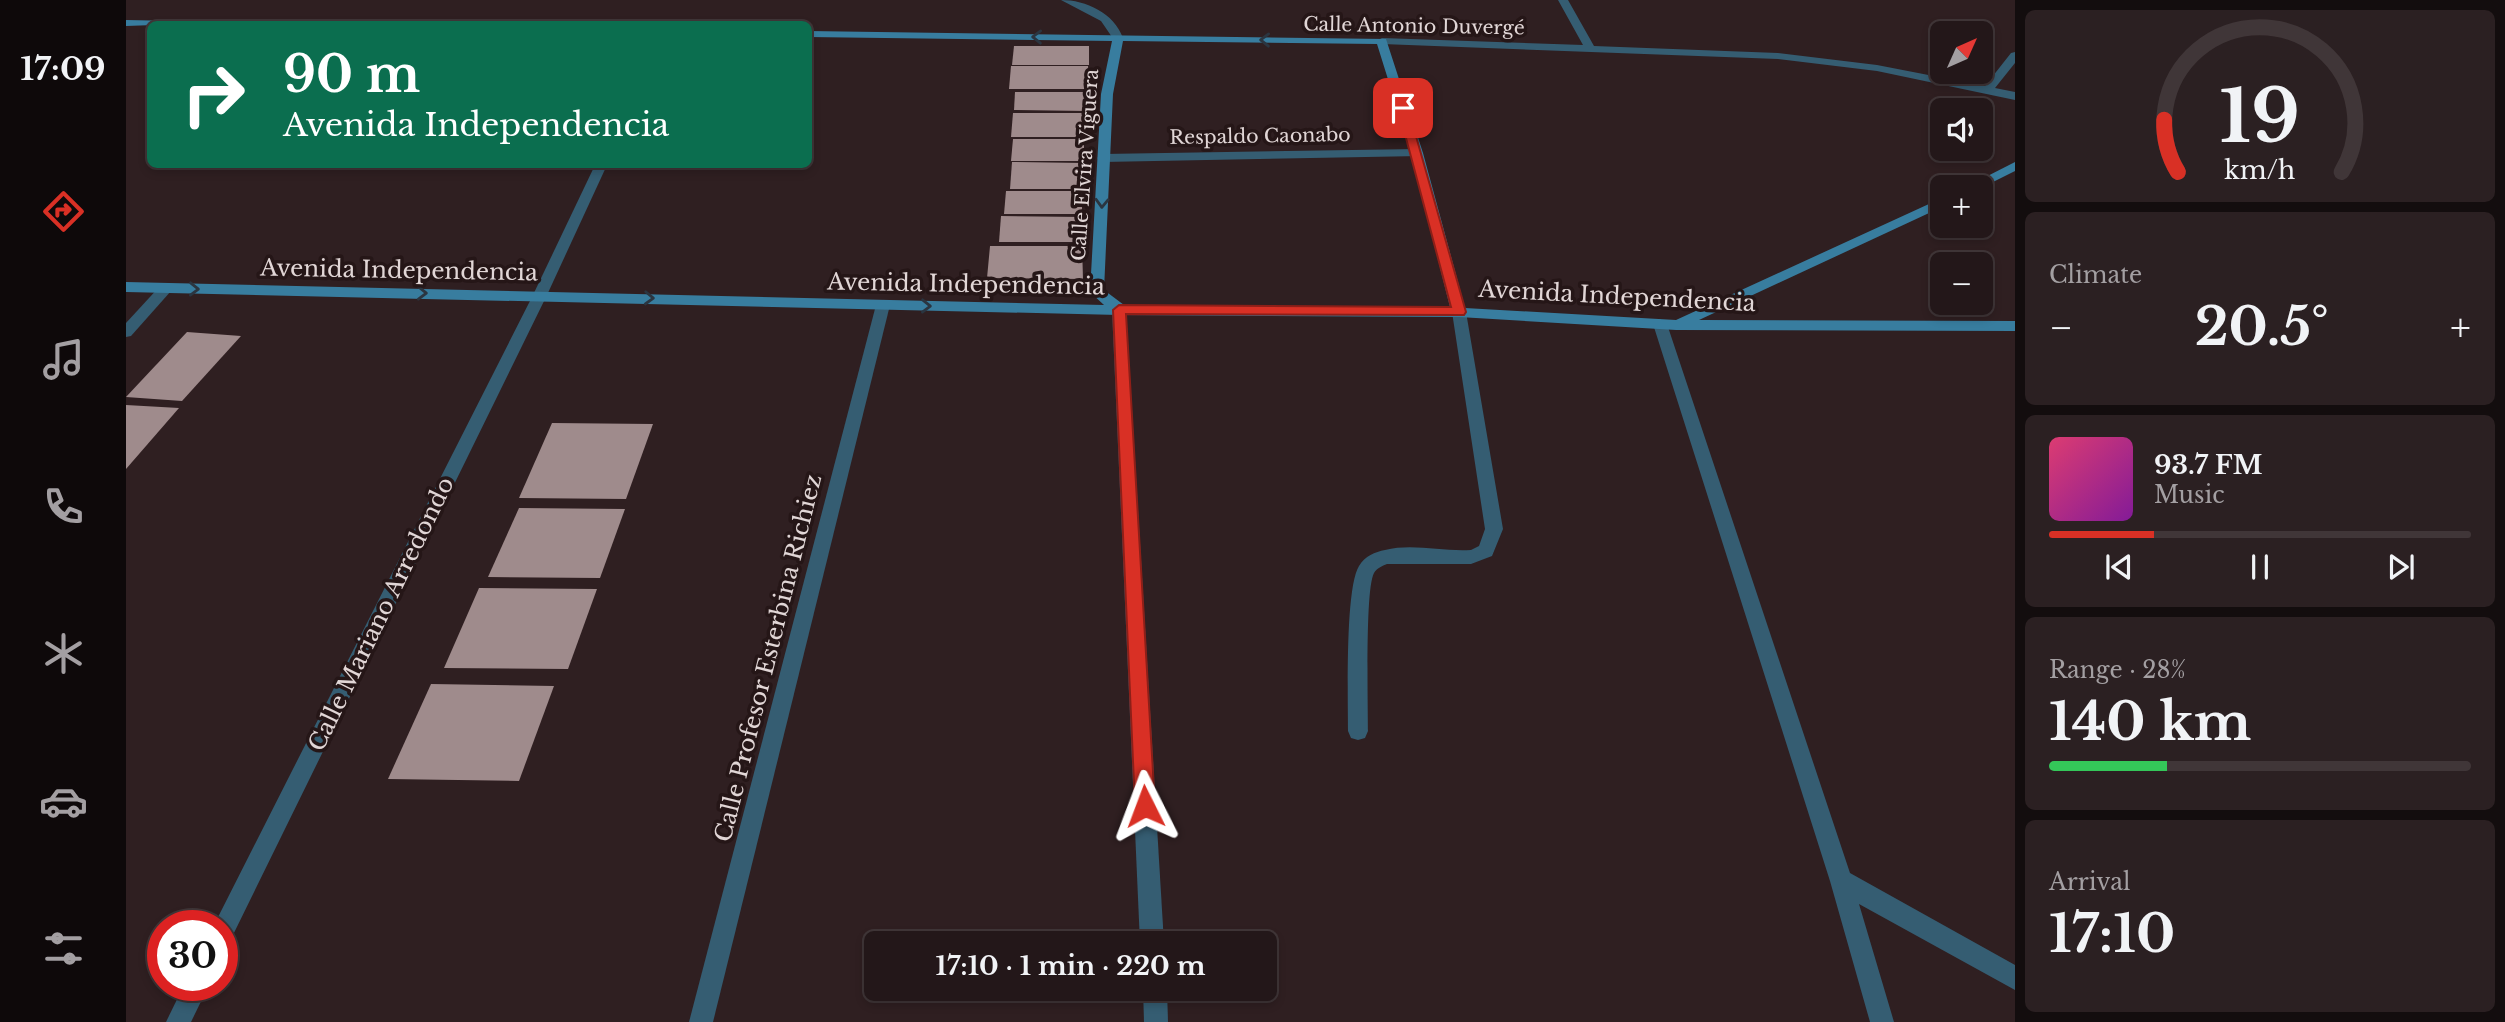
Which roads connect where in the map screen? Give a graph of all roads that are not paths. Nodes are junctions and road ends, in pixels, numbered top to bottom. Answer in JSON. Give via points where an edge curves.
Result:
{"nodes":[{"id":1,"x":1066,"y":0,"type":"edge"},
{"id":2,"x":1563,"y":0,"type":"edge"},
{"id":3,"x":126,"y":23,"type":"edge"},
{"id":4,"x":147,"y":23,"type":"edge"},
{"id":5,"x":812,"y":34,"type":"edge"},
{"id":6,"x":1118,"y":38,"type":"junction"},
{"id":7,"x":1382,"y":41,"type":"junction"},
{"id":8,"x":1590,"y":48,"type":"junction"},
{"id":9,"x":2015,"y":55,"type":"edge"},
{"id":10,"x":1988,"y":90,"type":"junction"},
{"id":11,"x":2015,"y":96,"type":"edge"},
{"id":12,"x":1417,"y":153,"type":"junction"},
{"id":13,"x":1103,"y":158,"type":"junction"},
{"id":14,"x":2015,"y":166,"type":"edge"},
{"id":15,"x":600,"y":168,"type":"edge"},
{"id":16,"x":1993,"y":177,"type":"edge"},
{"id":17,"x":1930,"y":207,"type":"edge"},
{"id":18,"x":126,"y":287,"type":"edge"},
{"id":19,"x":166,"y":288,"type":"junction"},
{"id":20,"x":540,"y":295,"type":"junction"},
{"id":21,"x":883,"y":305,"type":"junction"},
{"id":22,"x":1119,"y":310,"type":"junction"},
{"id":23,"x":1459,"y":312,"type":"junction"},
{"id":24,"x":1668,"y":325,"type":"junction"},
{"id":25,"x":2015,"y":326,"type":"edge"},
{"id":26,"x":126,"y":332,"type":"edge"},
{"id":27,"x":1358,"y":731,"type":"dead end"},
{"id":28,"x":1842,"y":881,"type":"junction"},
{"id":29,"x":233,"y":910,"type":"edge"},
{"id":30,"x":1151,"y":931,"type":"edge"},
{"id":31,"x":2015,"y":978,"type":"edge"},
{"id":32,"x":189,"y":1001,"type":"edge"},
{"id":33,"x":1155,"y":1001,"type":"edge"},
{"id":34,"x":178,"y":1022,"type":"edge"},
{"id":35,"x":701,"y":1022,"type":"edge"},
{"id":36,"x":1156,"y":1022,"type":"edge"},
{"id":37,"x":1882,"y":1022,"type":"edge"}],
"edges":[{"from":1,"to":6,"type":"street","via":[[1108,20]]},
{"from":2,"to":8,"type":"street"},
{"from":3,"to":4,"type":"main road"},
{"from":6,"to":5,"type":"main road","name":"Calle Antonio Duvergé","one_way":true},
{"from":7,"to":6,"type":"main road","name":"Calle Antonio Duvergé","one_way":true},
{"from":6,"to":13,"type":"main road","name":"Calle Elvira Viguera","via":[[1111,64]]},
{"from":7,"to":8,"type":"street","name":"Calle Antonio Duvergé"},
{"from":7,"to":12,"type":"main road"},
{"from":8,"to":10,"type":"street","name":"Calle Antonio Duvergé","via":[[1778,56],[1877,68]]},
{"from":9,"to":10,"type":"street"},
{"from":10,"to":11,"type":"street","name":"Calle Antonio Duvergé"},
{"from":12,"to":13,"type":"street","name":"Respaldo Caonabo"},
{"from":12,"to":23,"type":"main road"},
{"from":13,"to":22,"type":"main road","name":"Calle Elvira Viguera","one_way":true,"via":[[1097,292]]},
{"from":14,"to":16,"type":"main road"},
{"from":15,"to":20,"type":"street","name":"Calle Mariano Arredondo"},
{"from":17,"to":24,"type":"main road"},
{"from":18,"to":19,"type":"main road","name":"Avenida Independencia"},
{"from":19,"to":20,"type":"main road","name":"Avenida Independencia","one_way":true},
{"from":19,"to":26,"type":"street"},
{"from":20,"to":21,"type":"main road","name":"Avenida Independencia","one_way":true},
{"from":20,"to":29,"type":"street","name":"Calle Mariano Arredondo"},
{"from":21,"to":22,"type":"main road","name":"Avenida Independencia","one_way":true},
{"from":21,"to":35,"type":"street","name":"Calle Profesor Esterbina Richiez"},
{"from":22,"to":23,"type":"main road","name":"Avenida Independencia"},
{"from":22,"to":30,"type":"street"},
{"from":23,"to":24,"type":"main road","name":"Avenida Independencia"},
{"from":23,"to":27,"type":"street","via":[[1494,529],[1484,552],[1471,557],[1397,556],[1370,563],[1360,596]]},
{"from":24,"to":25,"type":"main road","name":"Avenida Independencia"},
{"from":24,"to":28,"type":"street"},
{"from":28,"to":31,"type":"street"},
{"from":28,"to":37,"type":"street"},
{"from":32,"to":34,"type":"street"},
{"from":33,"to":36,"type":"street"}]}
